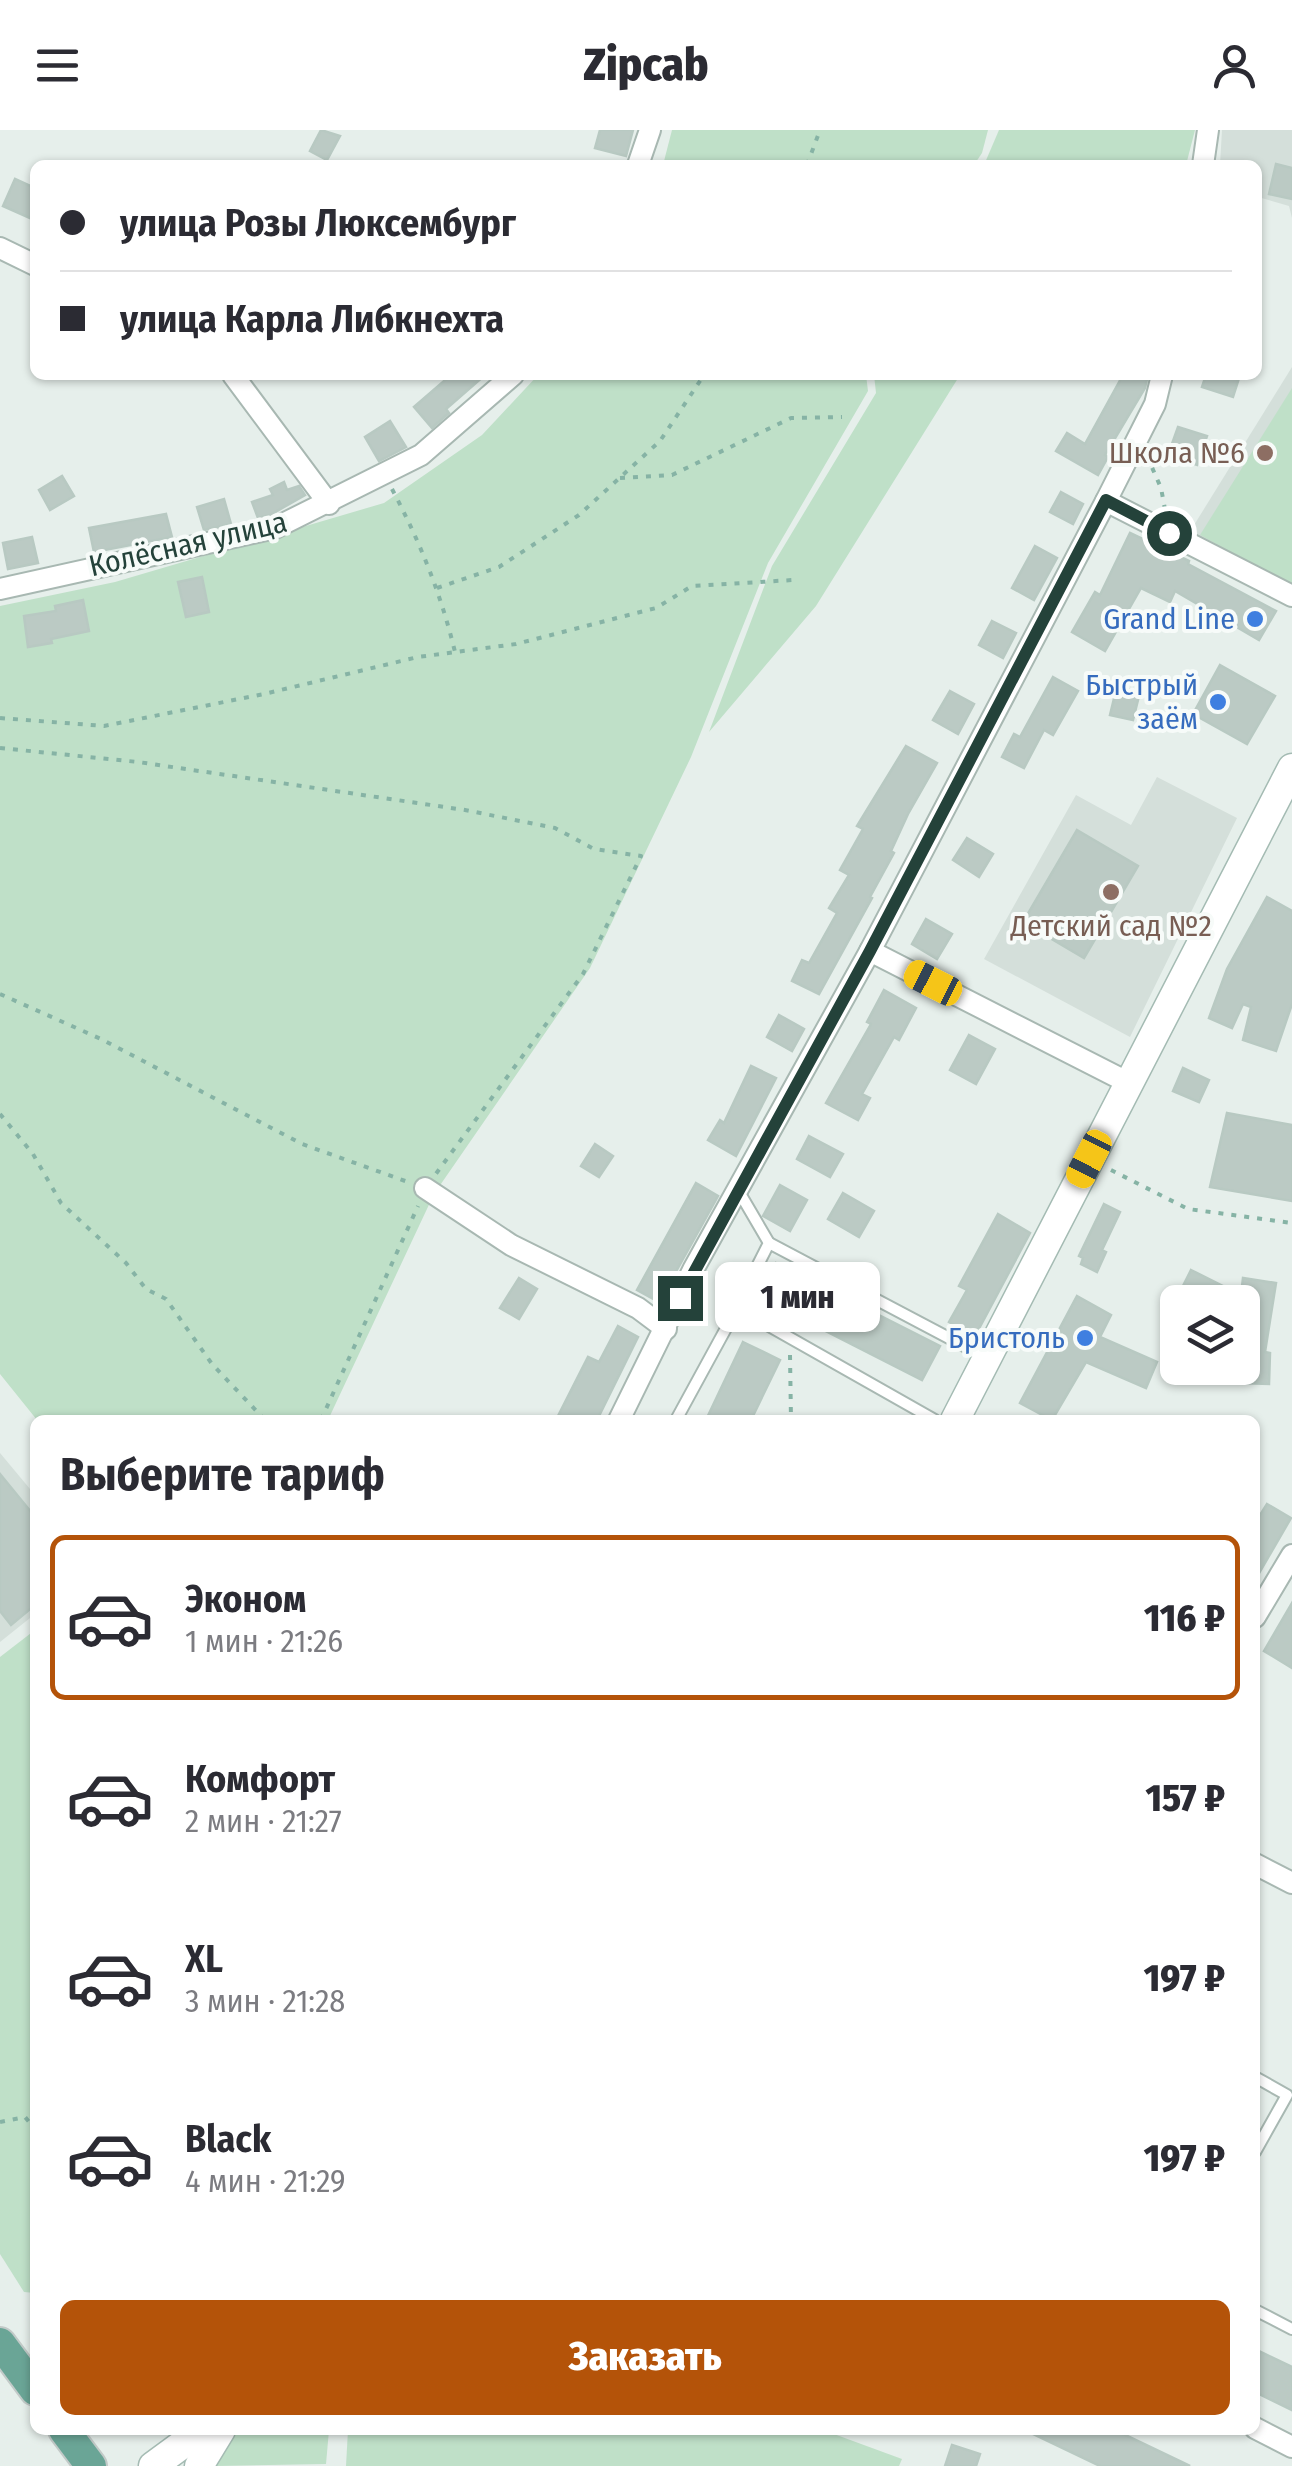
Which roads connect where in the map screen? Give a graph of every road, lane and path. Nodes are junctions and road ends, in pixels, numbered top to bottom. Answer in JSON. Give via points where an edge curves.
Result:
{"nodes":[{"id":1,"x":650,"y":130,"type":"edge"},
{"id":2,"x":820,"y":130,"type":"edge"},
{"id":3,"x":1208,"y":130,"type":"edge"},
{"id":4,"x":640,"y":160,"type":"edge"},
{"id":5,"x":809,"y":160,"type":"edge"},
{"id":6,"x":1203,"y":160,"type":"edge"},
{"id":7,"x":0,"y":248,"type":"edge"},
{"id":8,"x":30,"y":263,"type":"edge"},
{"id":9,"x":238,"y":380,"type":"edge"},
{"id":10,"x":507,"y":380,"type":"edge"},
{"id":11,"x":701,"y":380,"type":"edge"},
{"id":12,"x":1161,"y":380,"type":"edge"},
{"id":13,"x":842,"y":417,"type":"dead end"},
{"id":14,"x":1136,"y":442,"type":"junction"},
{"id":15,"x":385,"y":474,"type":"junction"},
{"id":16,"x":620,"y":478,"type":"junction"},
{"id":17,"x":1106,"y":500,"type":"junction"},
{"id":18,"x":329,"y":504,"type":"junction"},
{"id":19,"x":1169,"y":533,"type":"junction"},
{"id":20,"x":793,"y":580,"type":"dead end"},
{"id":21,"x":0,"y":588,"type":"edge"},
{"id":22,"x":438,"y":588,"type":"junction"},
{"id":23,"x":1292,"y":596,"type":"edge"},
{"id":24,"x":455,"y":652,"type":"junction"},
{"id":25,"x":0,"y":718,"type":"edge"},
{"id":26,"x":0,"y":748,"type":"edge"},
{"id":27,"x":1292,"y":768,"type":"edge"},
{"id":28,"x":870,"y":951,"type":"junction"},
{"id":29,"x":0,"y":994,"type":"edge"},
{"id":30,"x":1128,"y":1082,"type":"junction"},
{"id":31,"x":0,"y":1114,"type":"edge"},
{"id":32,"x":1089,"y":1159,"type":"junction"},
{"id":33,"x":426,"y":1188,"type":"junction"},
{"id":34,"x":737,"y":1190,"type":"junction"},
{"id":35,"x":1292,"y":1224,"type":"edge"},
{"id":36,"x":769,"y":1243,"type":"junction"},
{"id":37,"x":730,"y":1321,"type":"junction"},
{"id":38,"x":666,"y":1328,"type":"junction"},
{"id":39,"x":791,"y":1339,"type":"junction"},
{"id":40,"x":987,"y":1358,"type":"junction"},
{"id":41,"x":260,"y":1415,"type":"edge"},
{"id":42,"x":323,"y":1415,"type":"edge"},
{"id":43,"x":622,"y":1415,"type":"edge"},
{"id":44,"x":679,"y":1415,"type":"edge"},
{"id":45,"x":791,"y":1415,"type":"edge"},
{"id":46,"x":926,"y":1415,"type":"edge"},
{"id":47,"x":958,"y":1415,"type":"edge"},
{"id":48,"x":1292,"y":1555,"type":"edge"},
{"id":49,"x":1260,"y":1609,"type":"edge"},
{"id":50,"x":1260,"y":1866,"type":"edge"},
{"id":51,"x":1292,"y":1882,"type":"edge"},
{"id":52,"x":1260,"y":2080,"type":"edge"},
{"id":53,"x":0,"y":2122,"type":"edge"},
{"id":54,"x":30,"y":2124,"type":"edge"},
{"id":55,"x":1260,"y":2143,"type":"edge"},
{"id":56,"x":1260,"y":2313,"type":"edge"},
{"id":57,"x":1292,"y":2329,"type":"edge"},
{"id":58,"x":0,"y":2343,"type":"edge"},
{"id":59,"x":30,"y":2383,"type":"edge"},
{"id":60,"x":1260,"y":2431,"type":"edge"},
{"id":61,"x":68,"y":2435,"type":"edge"},
{"id":62,"x":195,"y":2435,"type":"edge"},
{"id":63,"x":218,"y":2435,"type":"edge"},
{"id":64,"x":1292,"y":2447,"type":"edge"},
{"id":65,"x":91,"y":2466,"type":"edge"},
{"id":66,"x":154,"y":2466,"type":"edge"},
{"id":67,"x":198,"y":2466,"type":"edge"}],
"edges":[{"from":1,"to":4,"type":"street"},
{"from":2,"to":5,"type":"path"},
{"from":3,"to":6,"type":"street"},
{"from":7,"to":8,"type":"street"},
{"from":9,"to":18,"type":"street"},
{"from":10,"to":15,"type":"street","name":"Колёсная улица","via":[[421,455]]},
{"from":11,"to":16,"type":"path","via":[[660,440]]},
{"from":12,"to":14,"type":"street"},
{"from":13,"to":16,"type":"path","via":[[791,418],[672,475]]},
{"from":14,"to":17,"type":"street"},
{"from":14,"to":19,"type":"path","via":[[1161,488]]},
{"from":15,"to":18,"type":"street","name":"Колёсная улица"},
{"from":15,"to":22,"type":"path"},
{"from":16,"to":22,"type":"path","via":[[579,515],[499,567]]},
{"from":17,"to":19,"type":"street"},
{"from":17,"to":28,"type":"street"},
{"from":18,"to":21,"type":"street","name":"Колёсная улица","via":[[275,528]]},
{"from":19,"to":23,"type":"street"},
{"from":20,"to":24,"type":"path","via":[[692,586],[656,608],[516,644]]},
{"from":22,"to":24,"type":"path"},
{"from":24,"to":25,"type":"path","via":[[104,726]]},
{"from":26,"to":33,"type":"path","via":[[465,810],[555,828],[594,849],[640,856],[582,974]]},
{"from":27,"to":30,"type":"main road"},
{"from":28,"to":30,"type":"street"},
{"from":28,"to":34,"type":"street"},
{"from":29,"to":33,"type":"path","via":[[302,1144]]},
{"from":30,"to":32,"type":"main road"},
{"from":31,"to":41,"type":"path","via":[[60,1203],[146,1289],[166,1299],[212,1364]]},
{"from":32,"to":35,"type":"path","via":[[1188,1210]]},
{"from":32,"to":40,"type":"main road"},
{"from":33,"to":38,"type":"street","via":[[511,1245]]},
{"from":33,"to":42,"type":"path"},
{"from":34,"to":36,"type":"lane"},
{"from":34,"to":38,"type":"street"},
{"from":36,"to":37,"type":"lane"},
{"from":36,"to":40,"type":"lane"},
{"from":37,"to":39,"type":"lane","via":[[748,1314]]},
{"from":37,"to":44,"type":"lane"},
{"from":38,"to":43,"type":"street"},
{"from":39,"to":45,"type":"path"},
{"from":39,"to":46,"type":"lane"},
{"from":40,"to":47,"type":"main road"},
{"from":48,"to":49,"type":"street"},
{"from":50,"to":51,"type":"street"},
{"from":52,"to":55,"type":"lane","via":[[1287,2094]]},
{"from":53,"to":54,"type":"path","via":[[24,2117]]},
{"from":56,"to":57,"type":"lane"},
{"from":58,"to":59,"type":"main road"},
{"from":60,"to":64,"type":"street"},
{"from":61,"to":65,"type":"main road"},
{"from":62,"to":66,"type":"main road"},
{"from":63,"to":67,"type":"main road"}]}
